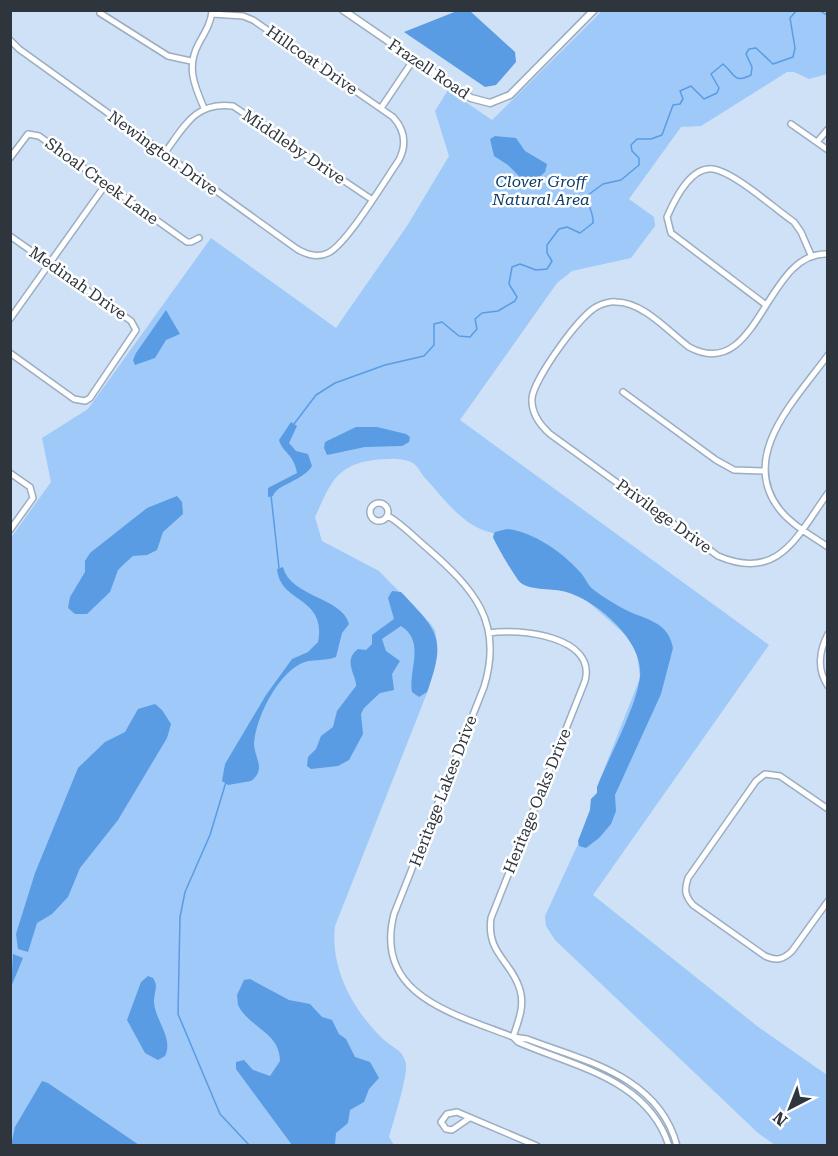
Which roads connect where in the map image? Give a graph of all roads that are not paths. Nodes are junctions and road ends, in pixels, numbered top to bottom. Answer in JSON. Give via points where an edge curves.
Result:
{"nodes":[{"id":1,"x":343,"y":10,"type":"edge"},
{"id":2,"x":594,"y":10,"type":"edge"},
{"id":3,"x":212,"y":12,"type":"edge"},
{"id":4,"x":100,"y":13,"type":"dead end"},
{"id":5,"x":10,"y":40,"type":"edge"},
{"id":6,"x":414,"y":59,"type":"junction"},
{"id":7,"x":192,"y":62,"type":"junction"},
{"id":8,"x":204,"y":108,"type":"junction"},
{"id":9,"x":381,"y":108,"type":"junction"},
{"id":10,"x":791,"y":124,"type":"dead end"},
{"id":11,"x":828,"y":129,"type":"edge"},
{"id":12,"x":817,"y":142,"type":"junction"},
{"id":13,"x":828,"y":150,"type":"edge"},
{"id":14,"x":164,"y":154,"type":"junction"},
{"id":15,"x":10,"y":158,"type":"edge"},
{"id":16,"x":106,"y":184,"type":"junction"},
{"id":17,"x":371,"y":199,"type":"junction"},
{"id":18,"x":10,"y":236,"type":"edge"},
{"id":19,"x":199,"y":238,"type":"dead end"},
{"id":20,"x":828,"y":254,"type":"edge"},
{"id":21,"x":811,"y":255,"type":"junction"},
{"id":22,"x":50,"y":264,"type":"junction"},
{"id":23,"x":766,"y":305,"type":"junction"},
{"id":24,"x":10,"y":319,"type":"edge"},
{"id":25,"x":10,"y":354,"type":"edge"},
{"id":26,"x":828,"y":355,"type":"edge"},
{"id":27,"x":623,"y":392,"type":"dead end"},
{"id":28,"x":763,"y":471,"type":"junction"},
{"id":29,"x":10,"y":473,"type":"edge"},
{"id":30,"x":828,"y":493,"type":"edge"},
{"id":31,"x":387,"y":516,"type":"dead end"},
{"id":32,"x":802,"y":529,"type":"junction"},
{"id":33,"x":10,"y":530,"type":"edge"},
{"id":34,"x":828,"y":547,"type":"edge"},
{"id":35,"x":489,"y":633,"type":"junction"},
{"id":36,"x":828,"y":634,"type":"edge"},
{"id":37,"x":828,"y":686,"type":"edge"},
{"id":38,"x":828,"y":809,"type":"edge"},
{"id":39,"x":828,"y":901,"type":"edge"},
{"id":40,"x":513,"y":1037,"type":"junction"},
{"id":41,"x":468,"y":1119,"type":"junction"},
{"id":42,"x":537,"y":1146,"type":"edge"},
{"id":43,"x":669,"y":1146,"type":"edge"},
{"id":44,"x":677,"y":1146,"type":"edge"}],
"edges":[{"from":1,"to":6,"type":"street","name":"Frazell Road"},
{"from":2,"to":6,"type":"street","name":"Frazell Road","via":[[501,101],[480,102],[471,98]]},
{"from":3,"to":7,"type":"street"},
{"from":3,"to":9,"type":"street","name":"Hillcoat Drive","via":[[253,20]]},
{"from":4,"to":7,"type":"street","via":[[168,56]]},
{"from":5,"to":14,"type":"street","name":"Newington Drive"},
{"from":6,"to":9,"type":"street"},
{"from":7,"to":8,"type":"street","via":[[192,81]]},
{"from":8,"to":14,"type":"street","via":[[189,120]]},
{"from":8,"to":17,"type":"street","name":"Middleby Drive","via":[[219,104],[243,111]]},
{"from":9,"to":17,"type":"street","name":"Hillcoat Drive","via":[[401,128],[404,140],[402,153]]},
{"from":10,"to":12,"type":"street"},
{"from":11,"to":12,"type":"street"},
{"from":12,"to":13,"type":"street"},
{"from":14,"to":17,"type":"street","name":"Newington Drive","via":[[312,256],[328,253],[342,241]]},
{"from":15,"to":16,"type":"street","name":"Shoal Creek Lane","via":[[25,137],[34,134]]},
{"from":16,"to":19,"type":"street","name":"Shoal Creek Lane","via":[[186,242]]},
{"from":16,"to":22,"type":"street"},
{"from":18,"to":22,"type":"street","name":"Medinah Drive"},
{"from":20,"to":21,"type":"street"},
{"from":21,"to":23,"type":"street","via":[[795,266]]},
{"from":21,"to":23,"type":"street","via":[[794,222],[726,173],[707,169],[689,181],[672,206],[667,225],[676,238]]},
{"from":22,"to":24,"type":"street"},
{"from":22,"to":25,"type":"street","name":"Medinah Drive","via":[[135,325],[133,338],[90,398],[78,400]]},
{"from":23,"to":32,"type":"street","name":"Privilege Drive","via":[[743,338],[728,351],[717,354],[689,347],[631,304],[614,301],[597,306],[584,317],[539,379],[532,396],[534,413],[550,434],[726,560],[754,565],[777,557]]},
{"from":26,"to":28,"type":"street","via":[[768,443]]},
{"from":27,"to":28,"type":"street","via":[[716,460],[734,470]]},
{"from":28,"to":32,"type":"street","via":[[772,500]]},
{"from":29,"to":33,"type":"street","via":[[30,487],[33,498]]},
{"from":30,"to":32,"type":"street","name":"Privilege Drive"},
{"from":31,"to":35,"type":"street","name":"Heritage Lakes Drive","via":[[465,583],[482,609]]},
{"from":32,"to":34,"type":"street"},
{"from":35,"to":40,"type":"street","name":"Heritage Lakes Drive","via":[[490,660],[484,687],[396,907],[391,936],[396,964],[420,997]]},
{"from":35,"to":40,"type":"street","name":"Heritage Oaks Drive","via":[[521,630],[536,634],[575,649],[586,667],[585,681],[491,918],[493,947],[520,990],[521,1012]]},
{"from":36,"to":37,"type":"street","via":[[820,654],[820,668]]},
{"from":38,"to":39,"type":"street","via":[[780,776],[765,774],[688,878],[685,888],[693,905],[774,960],[792,951]]},
{"from":40,"to":43,"type":"street","name":"Heritage Lakes Drive","via":[[628,1089],[652,1111]]},
{"from":40,"to":44,"type":"street","name":"Heritage Lakes Drive","via":[[630,1080],[662,1111]]},
{"from":41,"to":41,"type":"street","via":[[453,1130],[446,1130],[441,1122],[450,1112]]},
{"from":41,"to":42,"type":"street"}]}
